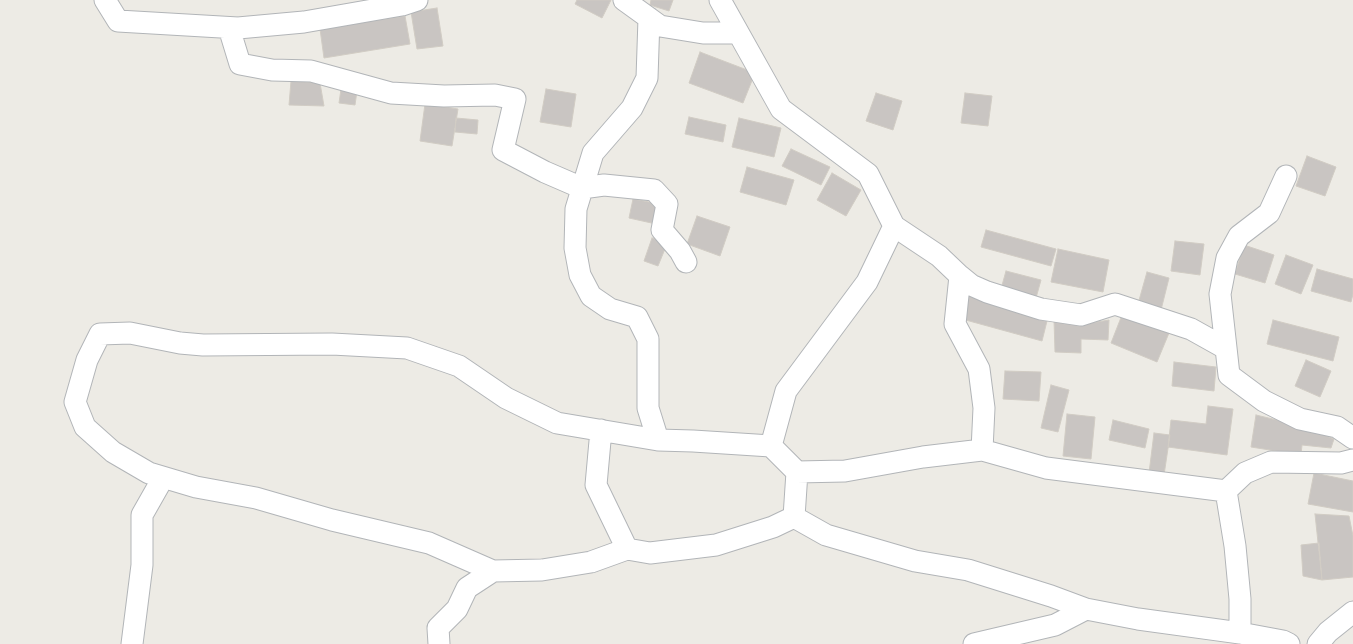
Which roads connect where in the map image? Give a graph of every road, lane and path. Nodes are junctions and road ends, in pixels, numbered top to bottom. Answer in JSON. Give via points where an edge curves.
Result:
{"nodes":[{"id":1,"x":105,"y":0,"type":"edge"},
{"id":2,"x":417,"y":0,"type":"edge"},
{"id":3,"x":624,"y":0,"type":"edge"},
{"id":4,"x":720,"y":0,"type":"edge"},
{"id":5,"x":649,"y":18,"type":"junction"},
{"id":6,"x":229,"y":28,"type":"junction"},
{"id":7,"x":738,"y":33,"type":"junction"},
{"id":8,"x":1286,"y":176,"type":"dead end"},
{"id":9,"x":582,"y":188,"type":"junction"},
{"id":10,"x":894,"y":226,"type":"junction"},
{"id":11,"x":686,"y":262,"type":"dead end"},
{"id":12,"x":960,"y":276,"type":"junction"},
{"id":13,"x":1225,"y":348,"type":"junction"},
{"id":14,"x":601,"y":430,"type":"junction"},
{"id":15,"x":1353,"y":438,"type":"edge"},
{"id":16,"x":658,"y":440,"type":"junction"},
{"id":17,"x":771,"y":446,"type":"junction"},
{"id":18,"x":982,"y":450,"type":"junction"},
{"id":19,"x":1353,"y":460,"type":"edge"},
{"id":20,"x":797,"y":472,"type":"junction"},
{"id":21,"x":163,"y":478,"type":"junction"},
{"id":22,"x":1226,"y":490,"type":"junction"},
{"id":23,"x":794,"y":517,"type":"junction"},
{"id":24,"x":627,"y":549,"type":"junction"},
{"id":25,"x":493,"y":571,"type":"junction"},
{"id":26,"x":1086,"y":609,"type":"junction"},
{"id":27,"x":1353,"y":612,"type":"edge"},
{"id":28,"x":1240,"y":633,"type":"junction"},
{"id":29,"x":132,"y":644,"type":"edge"},
{"id":30,"x":439,"y":644,"type":"edge"},
{"id":31,"x":974,"y":644,"type":"edge"},
{"id":32,"x":1289,"y":644,"type":"edge"},
{"id":33,"x":1318,"y":644,"type":"edge"}],
"edges":[{"from":1,"to":6,"type":"street","via":[[118,21]]},
{"from":2,"to":6,"type":"street","via":[[304,22]]},
{"from":3,"to":5,"type":"street"},
{"from":4,"to":7,"type":"street"},
{"from":5,"to":7,"type":"street","via":[[660,26],[703,33]]},
{"from":5,"to":9,"type":"street","via":[[647,78],[632,108],[593,154]]},
{"from":6,"to":9,"type":"street","via":[[240,64],[272,70],[311,71],[391,93],[495,96],[515,99],[503,150]]},
{"from":7,"to":10,"type":"street","via":[[781,109],[868,174]]},
{"from":8,"to":13,"type":"street","via":[[1270,213],[1239,236],[1227,258],[1220,294]]},
{"from":9,"to":11,"type":"street","via":[[604,185],[654,190],[667,204],[662,230]]},
{"from":9,"to":16,"type":"street","via":[[576,209],[575,248],[580,275],[591,296],[610,309],[637,317],[648,339],[648,408]]},
{"from":10,"to":12,"type":"street","via":[[939,256]]},
{"from":10,"to":17,"type":"street","via":[[867,282],[786,391]]},
{"from":12,"to":13,"type":"street","via":[[971,285],[987,292],[1041,309],[1081,314],[1115,304],[1191,329]]},
{"from":12,"to":18,"type":"street","via":[[955,324],[979,369],[984,408]]},
{"from":13,"to":15,"type":"street","via":[[1228,375],[1264,401],[1300,419],[1337,427]]},
{"from":14,"to":16,"type":"street"},
{"from":14,"to":21,"type":"street","via":[[557,423],[506,398],[459,366],[407,348],[332,344],[202,345],[130,333],[100,334],[87,360],[75,402],[85,427],[113,452],[148,473]]},
{"from":14,"to":24,"type":"street","via":[[596,485]]},
{"from":16,"to":17,"type":"street"},
{"from":17,"to":20,"type":"street"},
{"from":18,"to":20,"type":"street","via":[[845,471]]},
{"from":18,"to":22,"type":"street","via":[[1046,468]]},
{"from":19,"to":22,"type":"street","via":[[1341,463],[1271,462],[1245,473]]},
{"from":20,"to":23,"type":"street"},
{"from":21,"to":25,"type":"street","via":[[196,488],[256,498],[429,544]]},
{"from":21,"to":29,"type":"street","via":[[142,515],[142,565]]},
{"from":22,"to":28,"type":"street","via":[[1235,546]]},
{"from":23,"to":24,"type":"street","via":[[773,527],[716,545],[650,553]]},
{"from":23,"to":26,"type":"street","via":[[826,535],[915,560],[968,570]]},
{"from":24,"to":25,"type":"street","via":[[591,562],[542,570]]},
{"from":25,"to":30,"type":"street","via":[[468,588],[457,609],[438,628]]},
{"from":26,"to":28,"type":"street"},
{"from":26,"to":31,"type":"street","via":[[1055,625]]},
{"from":27,"to":33,"type":"street","via":[[1328,632]]},
{"from":28,"to":32,"type":"street"}]}
